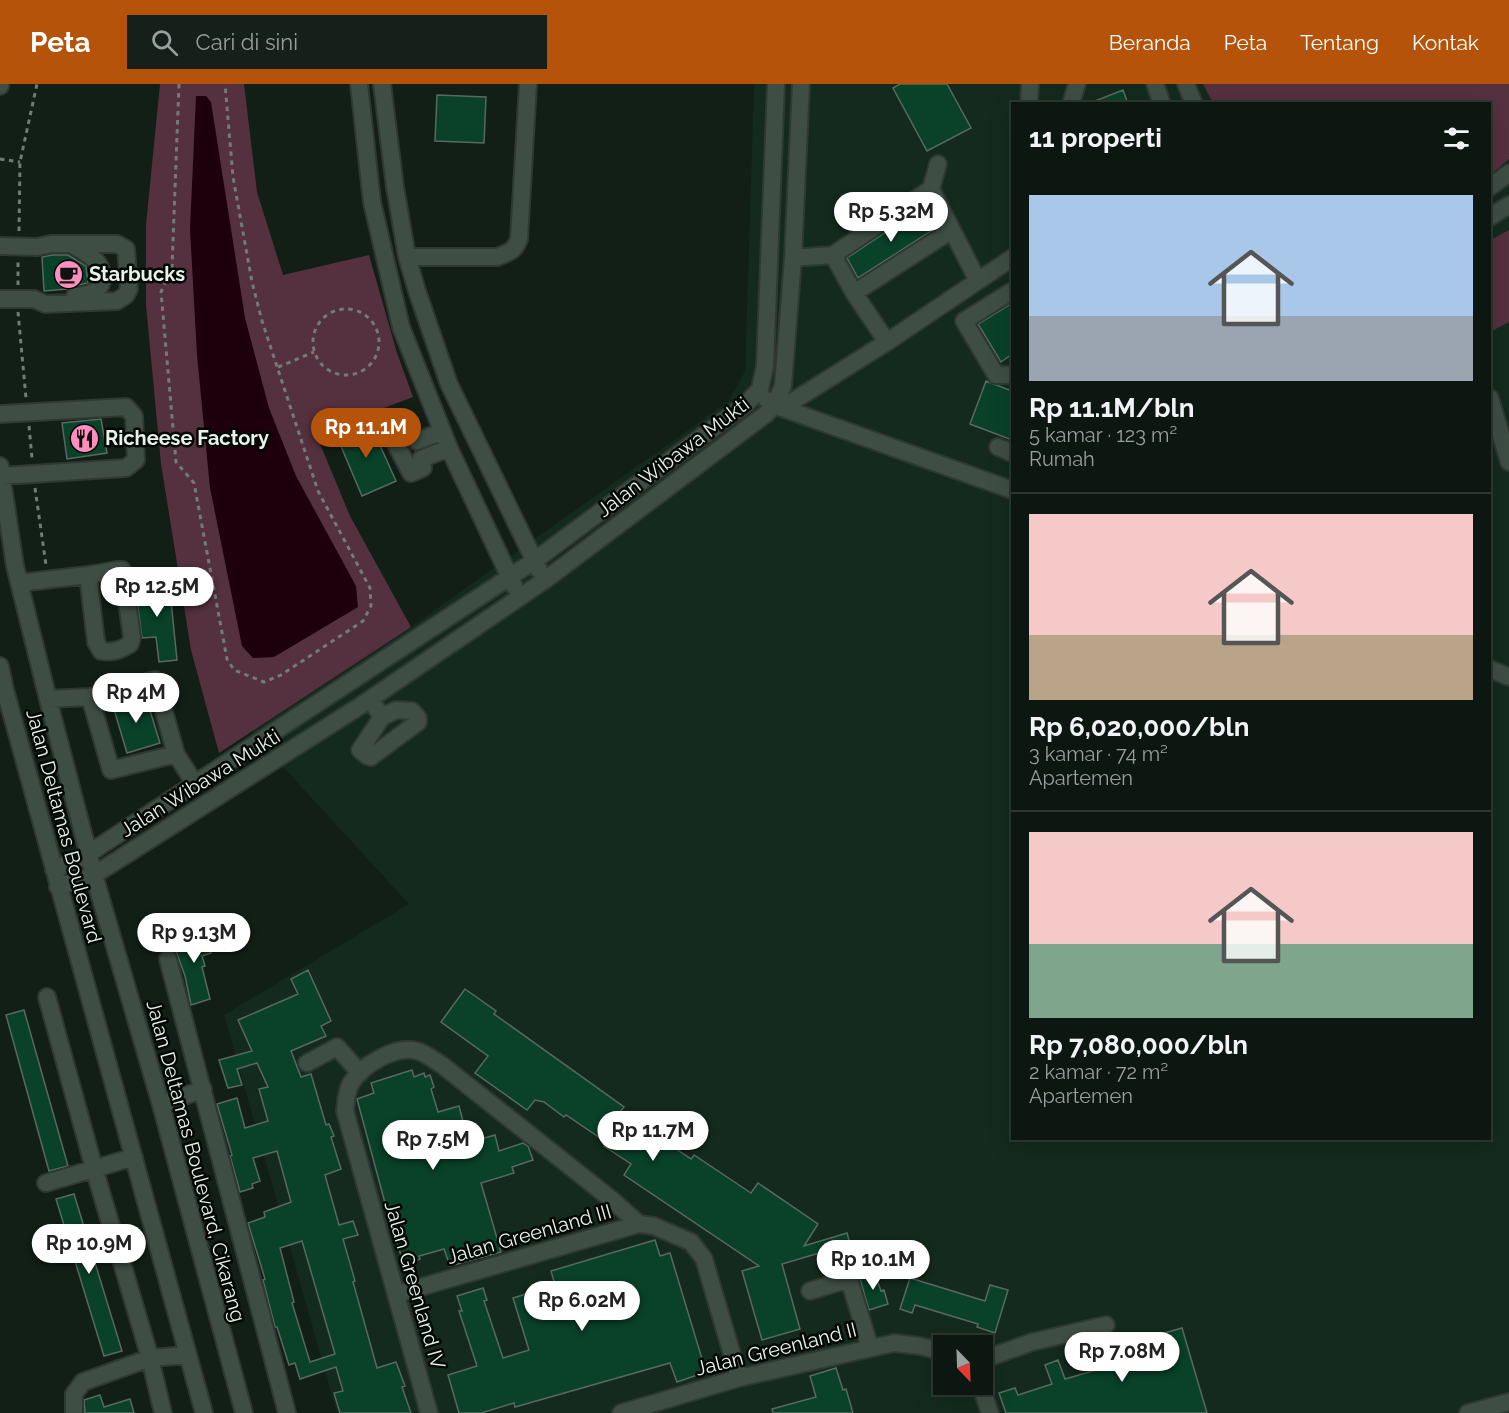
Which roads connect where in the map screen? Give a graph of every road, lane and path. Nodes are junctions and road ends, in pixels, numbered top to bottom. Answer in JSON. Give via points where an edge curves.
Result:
{"nodes":[{"id":1,"x":37,"y":84,"type":"edge"},
{"id":2,"x":179,"y":84,"type":"edge"},
{"id":3,"x":225,"y":84,"type":"edge"},
{"id":4,"x":359,"y":84,"type":"edge"},
{"id":5,"x":382,"y":84,"type":"edge"},
{"id":6,"x":528,"y":84,"type":"edge"},
{"id":7,"x":776,"y":84,"type":"edge"},
{"id":8,"x":801,"y":84,"type":"edge"},
{"id":9,"x":1030,"y":84,"type":"edge"},
{"id":10,"x":1077,"y":84,"type":"edge"},
{"id":11,"x":1155,"y":84,"type":"edge"},
{"id":12,"x":1186,"y":84,"type":"edge"},
{"id":13,"x":1029,"y":102,"type":"edge"},
{"id":14,"x":1072,"y":102,"type":"edge"},
{"id":15,"x":1161,"y":102,"type":"edge"},
{"id":16,"x":1193,"y":102,"type":"edge"},
{"id":17,"x":0,"y":159,"type":"edge"},
{"id":18,"x":20,"y":162,"type":"junction"},
{"id":19,"x":938,"y":164,"type":"dead end"},
{"id":20,"x":1509,"y":173,"type":"edge"},
{"id":21,"x":1491,"y":186,"type":"edge"},
{"id":22,"x":931,"y":189,"type":"junction"},
{"id":23,"x":1509,"y":205,"type":"edge"},
{"id":24,"x":1491,"y":216,"type":"edge"},
{"id":25,"x":952,"y":230,"type":"junction"},
{"id":26,"x":71,"y":243,"type":"junction"},
{"id":27,"x":0,"y":246,"type":"edge"},
{"id":28,"x":19,"y":247,"type":"junction"},
{"id":29,"x":833,"y":255,"type":"junction"},
{"id":30,"x":407,"y":257,"type":"junction"},
{"id":31,"x":793,"y":258,"type":"junction"},
{"id":32,"x":1011,"y":259,"type":"edge"},
{"id":33,"x":978,"y":281,"type":"junction"},
{"id":34,"x":1011,"y":292,"type":"edge"},
{"id":35,"x":854,"y":293,"type":"junction"},
{"id":36,"x":0,"y":299,"type":"edge"},
{"id":37,"x":26,"y":299,"type":"junction"},
{"id":38,"x":887,"y":342,"type":"junction"},
{"id":39,"x":314,"y":352,"type":"junction"},
{"id":40,"x":278,"y":367,"type":"junction"},
{"id":41,"x":1011,"y":375,"type":"edge"},
{"id":42,"x":756,"y":394,"type":"junction"},
{"id":43,"x":1491,"y":401,"type":"edge"},
{"id":44,"x":779,"y":406,"type":"junction"},
{"id":45,"x":27,"y":413,"type":"junction"},
{"id":46,"x":0,"y":414,"type":"edge"},
{"id":47,"x":442,"y":432,"type":"junction"},
{"id":48,"x":449,"y":448,"type":"junction"},
{"id":49,"x":1509,"y":462,"type":"edge"},
{"id":50,"x":1,"y":471,"type":"edge"},
{"id":51,"x":33,"y":473,"type":"junction"},
{"id":52,"x":1011,"y":490,"type":"edge"},
{"id":53,"x":534,"y":561,"type":"junction"},
{"id":54,"x":509,"y":577,"type":"junction"},
{"id":55,"x":48,"y":579,"type":"junction"},
{"id":56,"x":89,"y":580,"type":"junction"},
{"id":57,"x":545,"y":580,"type":"junction"},
{"id":58,"x":20,"y":588,"type":"junction"},
{"id":59,"x":519,"y":597,"type":"junction"},
{"id":60,"x":0,"y":666,"type":"edge"},
{"id":61,"x":1491,"y":669,"type":"edge"},
{"id":62,"x":1509,"y":676,"type":"edge"},
{"id":63,"x":346,"y":684,"type":"junction"},
{"id":64,"x":2,"y":691,"type":"edge"},
{"id":65,"x":90,"y":696,"type":"junction"},
{"id":66,"x":48,"y":699,"type":"junction"},
{"id":67,"x":365,"y":702,"type":"junction"},
{"id":68,"x":382,"y":717,"type":"dead end"},
{"id":69,"x":176,"y":754,"type":"junction"},
{"id":70,"x":195,"y":784,"type":"junction"},
{"id":71,"x":88,"y":854,"type":"junction"},
{"id":72,"x":54,"y":870,"type":"junction"},
{"id":73,"x":94,"y":875,"type":"junction"},
{"id":74,"x":58,"y":887,"type":"junction"},
{"id":75,"x":168,"y":959,"type":"dead end"},
{"id":76,"x":47,"y":997,"type":"dead end"},
{"id":77,"x":307,"y":1064,"type":"dead end"},
{"id":78,"x":360,"y":1073,"type":"junction"},
{"id":79,"x":203,"y":1089,"type":"junction"},
{"id":80,"x":160,"y":1105,"type":"junction"},
{"id":81,"x":134,"y":1157,"type":"junction"},
{"id":82,"x":94,"y":1168,"type":"junction"},
{"id":83,"x":46,"y":1183,"type":"dead end"},
{"id":84,"x":639,"y":1224,"type":"junction"},
{"id":85,"x":810,"y":1291,"type":"dead end"},
{"id":86,"x":397,"y":1294,"type":"junction"},
{"id":87,"x":1106,"y":1325,"type":"dead end"},
{"id":88,"x":870,"y":1348,"type":"junction"},
{"id":89,"x":933,"y":1349,"type":"edge"},
{"id":90,"x":188,"y":1356,"type":"junction"},
{"id":91,"x":993,"y":1356,"type":"edge"},
{"id":92,"x":150,"y":1358,"type":"junction"},
{"id":93,"x":739,"y":1378,"type":"junction"},
{"id":94,"x":984,"y":1395,"type":"edge"},
{"id":95,"x":1509,"y":1402,"type":"edge"},
{"id":96,"x":74,"y":1413,"type":"edge"},
{"id":97,"x":163,"y":1413,"type":"edge"},
{"id":98,"x":204,"y":1413,"type":"edge"},
{"id":99,"x":244,"y":1413,"type":"edge"},
{"id":100,"x":287,"y":1413,"type":"edge"},
{"id":101,"x":429,"y":1413,"type":"edge"},
{"id":102,"x":621,"y":1413,"type":"edge"},
{"id":103,"x":990,"y":1413,"type":"edge"},
{"id":104,"x":1468,"y":1413,"type":"edge"}],
"edges":[{"from":1,"to":18,"type":"path"},
{"from":2,"to":40,"type":"path","via":[[172,267],[161,292],[176,462],[194,483],[227,659],[234,670],[264,682],[363,621],[371,606],[370,588],[318,491]]},
{"from":3,"to":40,"type":"path","via":[[233,177],[252,282]]},
{"from":4,"to":47,"type":"street","via":[[372,202],[401,327]]},
{"from":5,"to":30,"type":"street"},
{"from":6,"to":30,"type":"street","via":[[516,247],[497,257]]},
{"from":7,"to":42,"type":"street","name":"Jalan Wibawa Mukti","via":[[765,366]]},
{"from":8,"to":31,"type":"street","name":"Jalan Wibawa Mukti"},
{"from":9,"to":13,"type":"street"},
{"from":10,"to":14,"type":"street"},
{"from":11,"to":15,"type":"street"},
{"from":12,"to":16,"type":"street"},
{"from":17,"to":18,"type":"path"},
{"from":18,"to":28,"type":"path"},
{"from":19,"to":22,"type":"street"},
{"from":20,"to":21,"type":"street"},
{"from":22,"to":25,"type":"street"},
{"from":22,"to":29,"type":"street"},
{"from":23,"to":24,"type":"street"},
{"from":25,"to":33,"type":"street"},
{"from":25,"to":35,"type":"street"},
{"from":26,"to":28,"type":"street"},
{"from":26,"to":37,"type":"street","via":[[101,267],[103,279],[99,287],[93,294]]},
{"from":26,"to":37,"type":"street","via":[[117,244],[126,249],[126,295],[117,301],[45,304]]},
{"from":27,"to":28,"type":"street"},
{"from":28,"to":37,"type":"path"},
{"from":29,"to":31,"type":"street"},
{"from":29,"to":35,"type":"street"},
{"from":30,"to":53,"type":"street","via":[[449,384]]},
{"from":31,"to":44,"type":"street","name":"Jalan Wibawa Mukti"},
{"from":32,"to":33,"type":"street"},
{"from":33,"to":38,"type":"street"},
{"from":34,"to":41,"type":"street","via":[[964,321],[996,375]]},
{"from":35,"to":38,"type":"street"},
{"from":36,"to":37,"type":"street"},
{"from":37,"to":45,"type":"path","via":[[17,316]]},
{"from":38,"to":44,"type":"street"},
{"from":39,"to":39,"type":"path","via":[[317,326],[337,309],[363,312],[379,333],[380,346],[375,358],[356,374],[330,371]]},
{"from":39,"to":40,"type":"path"},
{"from":42,"to":44,"type":"street"},
{"from":42,"to":53,"type":"street","name":"Jalan Wibawa Mukti"},
{"from":43,"to":49,"type":"street"},
{"from":44,"to":52,"type":"street"},
{"from":44,"to":57,"type":"street","name":"Jalan Wibawa Mukti"},
{"from":45,"to":46,"type":"street"},
{"from":45,"to":51,"type":"path"},
{"from":45,"to":51,"type":"street","via":[[126,407],[134,416],[136,460],[126,468]]},
{"from":47,"to":48,"type":"street"},
{"from":47,"to":48,"type":"street","via":[[417,441],[403,424],[388,429],[411,473],[423,468],[421,459]]},
{"from":48,"to":54,"type":"street"},
{"from":50,"to":51,"type":"street"},
{"from":50,"to":58,"type":"street","name":"Jalan Deltamas Boulevard, Cikarang"},
{"from":51,"to":55,"type":"path"},
{"from":53,"to":54,"type":"street","name":"Jalan Wibawa Mukti"},
{"from":53,"to":57,"type":"street"},
{"from":54,"to":59,"type":"street"},
{"from":54,"to":63,"type":"street","name":"Jalan Wibawa Mukti"},
{"from":55,"to":56,"type":"street"},
{"from":55,"to":58,"type":"street"},
{"from":56,"to":56,"type":"street","via":[[96,642],[102,651],[120,650],[132,638],[122,570]]},
{"from":56,"to":58,"type":"street"},
{"from":57,"to":59,"type":"street","name":"Jalan Wibawa Mukti"},
{"from":58,"to":66,"type":"street","name":"Jalan Deltamas Boulevard, Cikarang"},
{"from":59,"to":67,"type":"street","name":"Jalan Wibawa Mukti"},
{"from":60,"to":64,"type":"street","name":"Jalan Deltamas Boulevard"},
{"from":61,"to":62,"type":"street"},
{"from":63,"to":67,"type":"street"},
{"from":63,"to":70,"type":"street","name":"Jalan Wibawa Mukti"},
{"from":64,"to":72,"type":"street","name":"Jalan Deltamas Boulevard"},
{"from":65,"to":66,"type":"street"},
{"from":65,"to":69,"type":"street","via":[[154,680]]},
{"from":65,"to":69,"type":"street","via":[[111,770]]},
{"from":66,"to":71,"type":"street","name":"Jalan Deltamas Boulevard, Cikarang"},
{"from":67,"to":68,"type":"street"},
{"from":67,"to":73,"type":"street","name":"Jalan Wibawa Mukti"},
{"from":69,"to":70,"type":"street"},
{"from":70,"to":71,"type":"street","name":"Jalan Wibawa Mukti"},
{"from":71,"to":72,"type":"street","name":"Jalan Wibawa Mukti"},
{"from":71,"to":73,"type":"street","name":"Jalan Deltamas Boulevard, Cikarang"},
{"from":72,"to":74,"type":"street","name":"Jalan Deltamas Boulevard"},
{"from":73,"to":74,"type":"street","name":"Jalan Wibawa Mukti"},
{"from":73,"to":80,"type":"street","name":"Jalan Deltamas Boulevard, Cikarang"},
{"from":74,"to":81,"type":"street","name":"Jalan Deltamas Boulevard"},
{"from":75,"to":79,"type":"street"},
{"from":76,"to":82,"type":"street"},
{"from":77,"to":78,"type":"street","via":[[337,1047]]},
{"from":78,"to":84,"type":"street","name":"Jalan Greenland IV","via":[[388,1053],[419,1052],[442,1065]]},
{"from":78,"to":86,"type":"street","name":"Jalan Greenland IV","via":[[347,1093],[346,1115]]},
{"from":79,"to":80,"type":"street"},
{"from":79,"to":100,"type":"street"},
{"from":80,"to":99,"type":"street","name":"Jalan Deltamas Boulevard, Cikarang"},
{"from":81,"to":82,"type":"street"},
{"from":81,"to":90,"type":"street","name":"Jalan Deltamas Boulevard"},
{"from":82,"to":83,"type":"street"},
{"from":82,"to":92,"type":"street"},
{"from":84,"to":86,"type":"street","name":"Jalan Greenland III"},
{"from":84,"to":93,"type":"street","name":"Jalan Greenland IV","via":[[654,1226],[691,1242],[704,1259]]},
{"from":85,"to":88,"type":"street","via":[[849,1280]]},
{"from":86,"to":101,"type":"street","name":"Jalan Greenland IV"},
{"from":87,"to":91,"type":"street","via":[[1032,1342]]},
{"from":88,"to":89,"type":"street","name":"Jalan Greenland II","via":[[894,1343]]},
{"from":88,"to":93,"type":"street","name":"Jalan Greenland II"},
{"from":90,"to":92,"type":"street"},
{"from":90,"to":98,"type":"street","name":"Jalan Deltamas Boulevard"},
{"from":92,"to":96,"type":"street","via":[[83,1382],[74,1394]]},
{"from":92,"to":97,"type":"street"},
{"from":93,"to":102,"type":"street","name":"Jalan Greenland II"},
{"from":94,"to":103,"type":"street"},
{"from":95,"to":104,"type":"street"}]}
